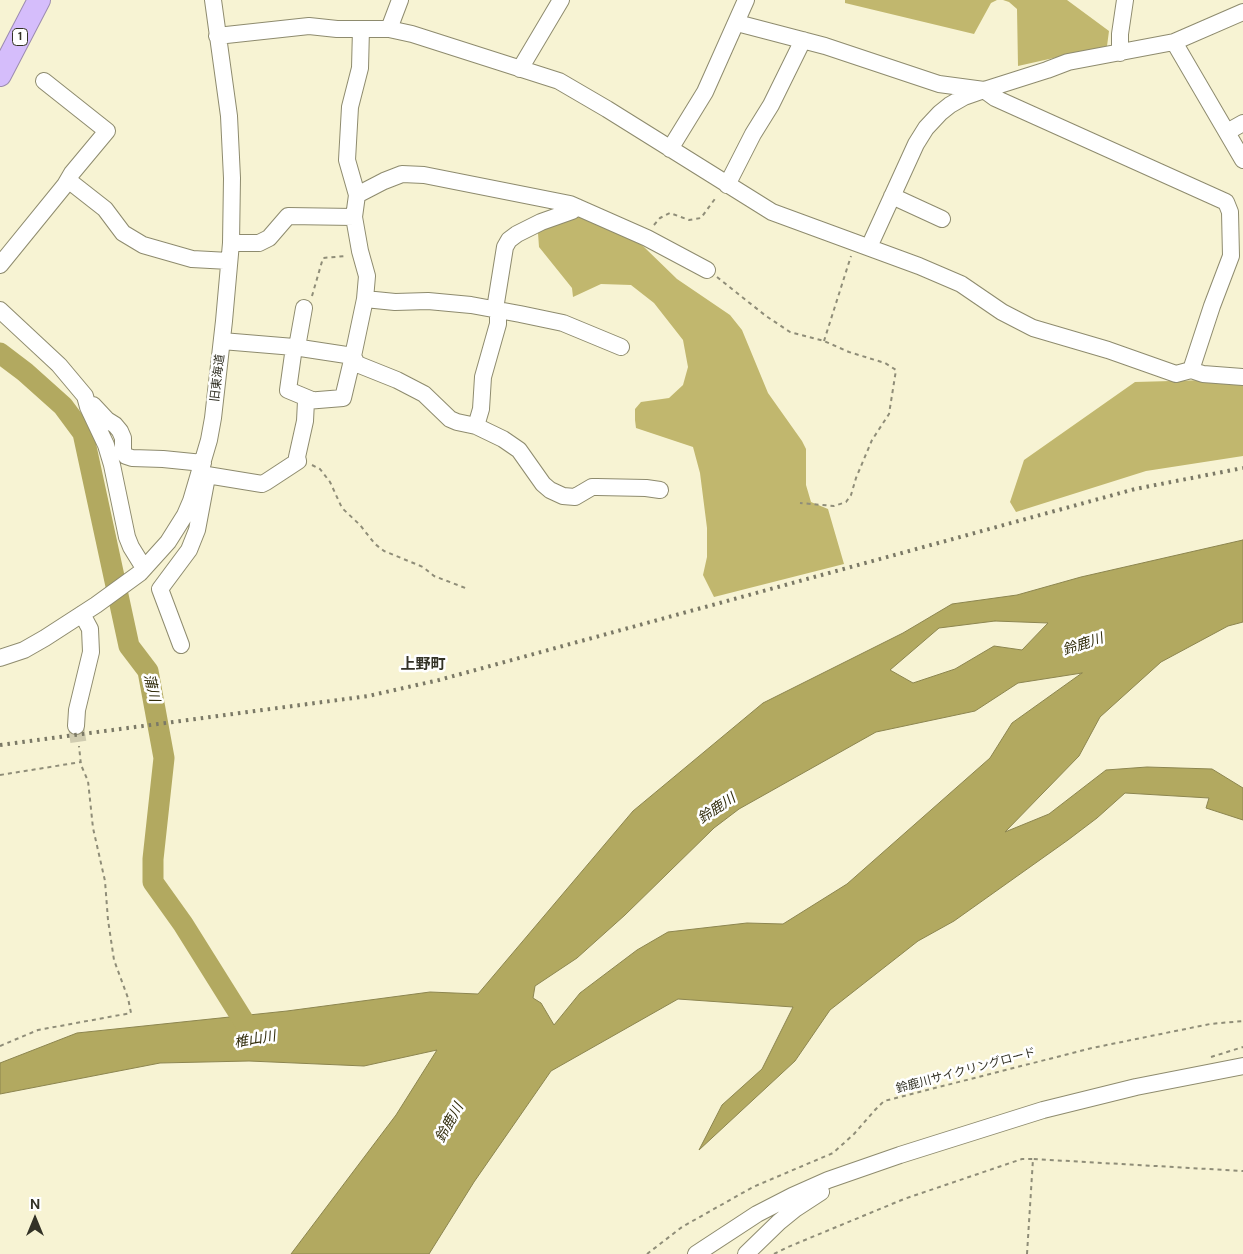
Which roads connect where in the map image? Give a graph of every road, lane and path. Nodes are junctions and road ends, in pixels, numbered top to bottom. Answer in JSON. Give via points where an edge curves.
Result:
{"nodes":[{"id":1,"x":22,"y":0,"type":"edge"},
{"id":2,"x":39,"y":0,"type":"edge"},
{"id":3,"x":213,"y":0,"type":"edge"},
{"id":4,"x":400,"y":0,"type":"edge"},
{"id":5,"x":561,"y":0,"type":"edge"},
{"id":6,"x":746,"y":0,"type":"edge"},
{"id":7,"x":1125,"y":0,"type":"edge"},
{"id":8,"x":1243,"y":12,"type":"edge"},
{"id":9,"x":737,"y":23,"type":"junction"},
{"id":10,"x":361,"y":29,"type":"junction"},
{"id":11,"x":389,"y":29,"type":"junction"},
{"id":12,"x":217,"y":36,"type":"junction"},
{"id":13,"x":803,"y":40,"type":"junction"},
{"id":14,"x":0,"y":41,"type":"edge"},
{"id":15,"x":1174,"y":42,"type":"junction"},
{"id":16,"x":1120,"y":53,"type":"junction"},
{"id":17,"x":520,"y":69,"type":"junction"},
{"id":18,"x":0,"y":74,"type":"edge"},
{"id":19,"x":44,"y":81,"type":"dead end"},
{"id":20,"x":984,"y":90,"type":"junction"},
{"id":21,"x":1243,"y":123,"type":"edge"},
{"id":22,"x":1227,"y":132,"type":"junction"},
{"id":23,"x":670,"y":149,"type":"junction"},
{"id":24,"x":1243,"y":160,"type":"edge"},
{"id":25,"x":68,"y":180,"type":"junction"},
{"id":26,"x":726,"y":184,"type":"junction"},
{"id":27,"x":357,"y":195,"type":"junction"},
{"id":28,"x":892,"y":196,"type":"junction"},
{"id":29,"x":577,"y":207,"type":"junction"},
{"id":30,"x":354,"y":217,"type":"junction"},
{"id":31,"x":942,"y":219,"type":"dead end"},
{"id":32,"x":647,"y":238,"type":"junction"},
{"id":33,"x":231,"y":243,"type":"junction"},
{"id":34,"x":862,"y":244,"type":"junction"},
{"id":35,"x":360,"y":251,"type":"junction"},
{"id":36,"x":229,"y":261,"type":"junction"},
{"id":37,"x":0,"y":265,"type":"edge"},
{"id":38,"x":708,"y":270,"type":"joint"},
{"id":39,"x":365,"y":299,"type":"junction"},
{"id":40,"x":308,"y":303,"type":"joint"},
{"id":41,"x":495,"y":309,"type":"junction"},
{"id":42,"x":0,"y":310,"type":"edge"},
{"id":43,"x":222,"y":341,"type":"junction"},
{"id":44,"x":824,"y":342,"type":"junction"},
{"id":45,"x":296,"y":347,"type":"junction"},
{"id":46,"x":621,"y":348,"type":"dead end"},
{"id":47,"x":353,"y":356,"type":"junction"},
{"id":48,"x":1191,"y":370,"type":"junction"},
{"id":49,"x":1243,"y":377,"type":"edge"},
{"id":50,"x":85,"y":396,"type":"junction"},
{"id":51,"x":312,"y":400,"type":"junction"},
{"id":52,"x":476,"y":426,"type":"junction"},
{"id":53,"x":298,"y":461,"type":"junction"},
{"id":54,"x":205,"y":469,"type":"junction"},
{"id":55,"x":660,"y":490,"type":"dead end"},
{"id":56,"x":800,"y":503,"type":"dead end"},
{"id":57,"x":142,"y":570,"type":"junction"},
{"id":58,"x":468,"y":589,"type":"dead end"},
{"id":59,"x":89,"y":609,"type":"junction"},
{"id":60,"x":181,"y":645,"type":"dead end"},
{"id":61,"x":0,"y":658,"type":"edge"},
{"id":62,"x":76,"y":726,"type":"tunnel mouth"},
{"id":63,"x":78,"y":746,"type":"tunnel mouth"},
{"id":64,"x":80,"y":762,"type":"junction"},
{"id":65,"x":0,"y":775,"type":"edge"},
{"id":66,"x":1243,"y":1021,"type":"edge"},
{"id":67,"x":0,"y":1046,"type":"edge"},
{"id":68,"x":1243,"y":1066,"type":"edge"},
{"id":69,"x":1033,"y":1159,"type":"junction"},
{"id":70,"x":1243,"y":1171,"type":"edge"},
{"id":71,"x":828,"y":1180,"type":"junction"},
{"id":72,"x":647,"y":1254,"type":"edge"},
{"id":73,"x":696,"y":1254,"type":"edge"},
{"id":74,"x":746,"y":1254,"type":"edge"},
{"id":75,"x":774,"y":1254,"type":"edge"},
{"id":76,"x":1027,"y":1254,"type":"edge"}],
"edges":[{"from":1,"to":14,"type":"highway","number":"1"},
{"from":2,"to":18,"type":"highway","number":"1"},
{"from":3,"to":12,"type":"street","name":"旧東海道"},
{"from":4,"to":11,"type":"street"},
{"from":5,"to":17,"type":"street"},
{"from":6,"to":9,"type":"street"},
{"from":7,"to":16,"type":"street"},
{"from":8,"to":15,"type":"street"},
{"from":9,"to":13,"type":"street"},
{"from":9,"to":23,"type":"street","via":[[705,92]]},
{"from":10,"to":11,"type":"street"},
{"from":10,"to":12,"type":"street","via":[[309,26]]},
{"from":10,"to":27,"type":"street","via":[[360,68],[350,107],[347,138],[347,160]]},
{"from":11,"to":17,"type":"street"},
{"from":12,"to":33,"type":"street","name":"旧東海道","via":[[231,146]]},
{"from":13,"to":20,"type":"street","via":[[938,84]]},
{"from":13,"to":26,"type":"street"},
{"from":15,"to":16,"type":"street"},
{"from":15,"to":22,"type":"street"},
{"from":16,"to":20,"type":"street","via":[[1068,62]]},
{"from":17,"to":23,"type":"street","via":[[559,81]]},
{"from":19,"to":25,"type":"street","via":[[107,131]]},
{"from":20,"to":28,"type":"street","via":[[950,105],[926,128]]},
{"from":20,"to":48,"type":"street","via":[[995,98],[1226,202],[1230,212],[1231,256]]},
{"from":21,"to":22,"type":"street"},
{"from":22,"to":24,"type":"street"},
{"from":23,"to":26,"type":"street"},
{"from":25,"to":36,"type":"street","via":[[105,209],[124,233],[143,245],[192,259]]},
{"from":25,"to":37,"type":"street"},
{"from":26,"to":32,"type":"path","via":[[701,218],[688,220],[670,213],[653,227]]},
{"from":26,"to":34,"type":"street","via":[[772,212]]},
{"from":27,"to":29,"type":"street","via":[[402,174],[424,175]]},
{"from":27,"to":30,"type":"street"},
{"from":28,"to":31,"type":"street"},
{"from":28,"to":34,"type":"street"},
{"from":29,"to":32,"type":"street"},
{"from":29,"to":41,"type":"street","via":[[509,240],[505,247]]},
{"from":30,"to":33,"type":"street","via":[[288,216],[269,238],[259,243]]},
{"from":30,"to":35,"type":"street"},
{"from":32,"to":38,"type":"street"},
{"from":33,"to":36,"type":"street","name":"旧東海道"},
{"from":34,"to":44,"type":"path"},
{"from":34,"to":48,"type":"street","via":[[961,284],[1002,312],[1033,328],[1176,374]]},
{"from":35,"to":39,"type":"street","via":[[367,276]]},
{"from":35,"to":40,"type":"path","via":[[323,258]]},
{"from":36,"to":43,"type":"street","name":"旧東海道"},
{"from":38,"to":44,"type":"path","via":[[781,327]]},
{"from":39,"to":41,"type":"street","via":[[428,301]]},
{"from":39,"to":47,"type":"street"},
{"from":40,"to":45,"type":"street"},
{"from":41,"to":46,"type":"street","via":[[563,323]]},
{"from":41,"to":52,"type":"street","via":[[498,324],[483,377],[481,409]]},
{"from":42,"to":50,"type":"street","via":[[59,365]]},
{"from":43,"to":45,"type":"street"},
{"from":43,"to":54,"type":"street","name":"旧東海道"},
{"from":44,"to":56,"type":"path","via":[[885,363],[896,370],[890,414],[872,440],[846,502],[834,506]]},
{"from":45,"to":47,"type":"street"},
{"from":45,"to":51,"type":"street","via":[[288,390]]},
{"from":47,"to":51,"type":"street","via":[[342,398]]},
{"from":47,"to":52,"type":"street","via":[[357,364],[424,394],[450,419]]},
{"from":48,"to":49,"type":"street"},
{"from":50,"to":54,"type":"street","via":[[120,431],[126,456],[163,459]]},
{"from":50,"to":57,"type":"street","via":[[112,465],[128,537]]},
{"from":51,"to":53,"type":"street","via":[[306,401]]},
{"from":52,"to":55,"type":"street","via":[[519,450],[543,484],[562,496],[575,497],[592,487]]},
{"from":53,"to":54,"type":"street","via":[[262,484]]},
{"from":53,"to":58,"type":"path","via":[[320,469],[334,487],[342,508],[384,551]]},
{"from":54,"to":57,"type":"street","name":"旧東海道","via":[[185,515],[168,542]]},
{"from":54,"to":60,"type":"street","via":[[197,530],[188,550],[160,589]]},
{"from":57,"to":59,"type":"street","name":"旧東海道"},
{"from":59,"to":61,"type":"street","name":"旧東海道","via":[[24,650]]},
{"from":59,"to":62,"type":"street","via":[[91,652]]},
{"from":63,"to":64,"type":"path"},
{"from":64,"to":65,"type":"path"},
{"from":64,"to":67,"type":"path","via":[[88,781],[114,960],[131,1014],[38,1030]]},
{"from":66,"to":72,"type":"path","name":"鈴鹿川サイクリングロード","via":[[1210,1024],[1092,1048],[884,1101],[833,1153],[753,1187],[682,1227]]},
{"from":68,"to":71,"type":"street","via":[[1043,1110]]},
{"from":69,"to":70,"type":"path"},
{"from":69,"to":75,"type":"path","via":[[1022,1159],[904,1199]]},
{"from":69,"to":76,"type":"path"},
{"from":71,"to":73,"type":"street","via":[[757,1214]]},
{"from":71,"to":74,"type":"street","via":[[826,1189],[790,1213]]}]}
